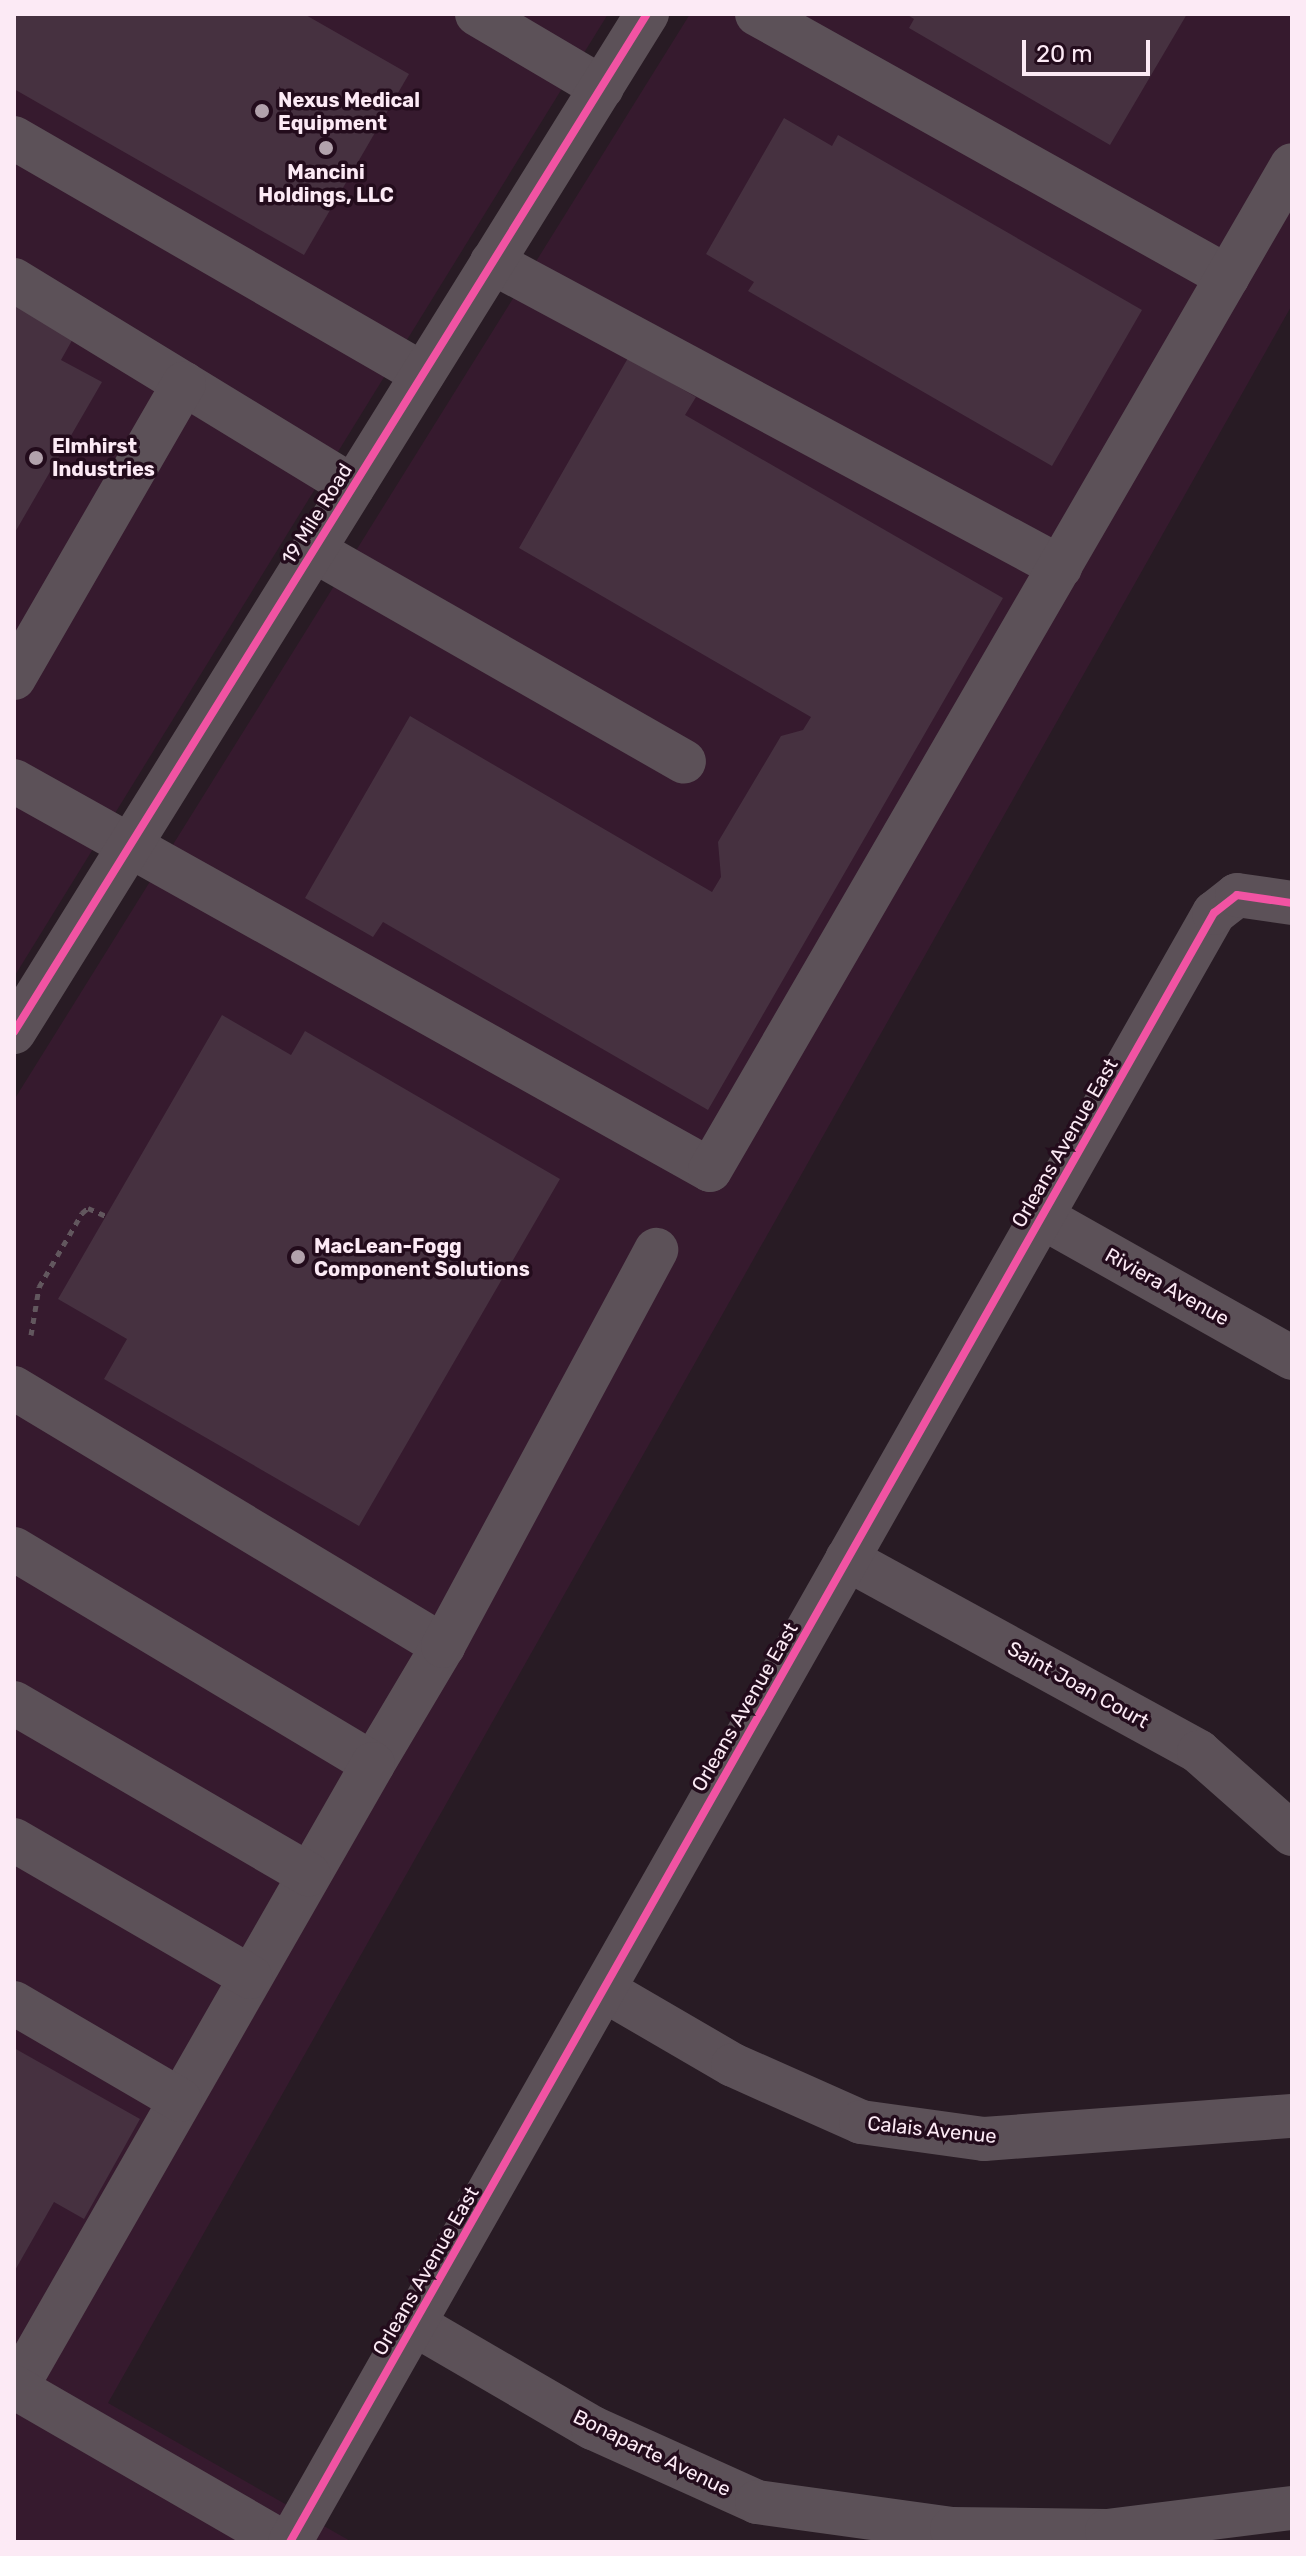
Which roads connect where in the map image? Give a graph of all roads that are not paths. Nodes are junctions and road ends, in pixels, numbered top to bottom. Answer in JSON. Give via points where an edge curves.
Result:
{"nodes":[{"id":1,"x":477,"y":14,"type":"edge"},
{"id":2,"x":647,"y":14,"type":"edge"},
{"id":3,"x":757,"y":14,"type":"edge"},
{"id":4,"x":602,"y":88,"type":"junction"},
{"id":5,"x":14,"y":138,"type":"edge"},
{"id":6,"x":1292,"y":165,"type":"edge"},
{"id":7,"x":492,"y":262,"type":"junction"},
{"id":8,"x":1228,"y":277,"type":"junction"},
{"id":9,"x":14,"y":280,"type":"edge"},
{"id":10,"x":423,"y":374,"type":"junction"},
{"id":11,"x":184,"y":384,"type":"junction"},
{"id":12,"x":353,"y":487,"type":"junction"},
{"id":13,"x":313,"y":550,"type":"junction"},
{"id":14,"x":1060,"y":567,"type":"junction"},
{"id":15,"x":14,"y":678,"type":"edge"},
{"id":16,"x":684,"y":762,"type":"dead end"},
{"id":17,"x":14,"y":781,"type":"edge"},
{"id":18,"x":129,"y":846,"type":"junction"},
{"id":19,"x":1292,"y":903,"type":"edge"},
{"id":20,"x":14,"y":1032,"type":"edge"},
{"id":21,"x":1042,"y":1217,"type":"junction"},
{"id":22,"x":656,"y":1250,"type":"dead end"},
{"id":23,"x":1292,"y":1358,"type":"edge"},
{"id":24,"x":14,"y":1388,"type":"edge"},
{"id":25,"x":14,"y":1549,"type":"edge"},
{"id":26,"x":847,"y":1559,"type":"junction"},
{"id":27,"x":443,"y":1646,"type":"junction"},
{"id":28,"x":14,"y":1703,"type":"edge"},
{"id":29,"x":373,"y":1764,"type":"junction"},
{"id":30,"x":1292,"y":1834,"type":"edge"},
{"id":31,"x":14,"y":1840,"type":"edge"},
{"id":32,"x":309,"y":1875,"type":"junction"},
{"id":33,"x":250,"y":1977,"type":"junction"},
{"id":34,"x":604,"y":1990,"type":"junction"},
{"id":35,"x":14,"y":2003,"type":"edge"},
{"id":36,"x":180,"y":2100,"type":"junction"},
{"id":37,"x":1292,"y":2116,"type":"edge"},
{"id":38,"x":414,"y":2324,"type":"junction"},
{"id":39,"x":26,"y":2343,"type":"edge"},
{"id":40,"x":15,"y":2387,"type":"edge"},
{"id":41,"x":1292,"y":2508,"type":"edge"},
{"id":42,"x":1108,"y":2536,"type":"edge"},
{"id":43,"x":282,"y":2542,"type":"edge"},
{"id":44,"x":290,"y":2542,"type":"edge"}],
"edges":[{"from":1,"to":4,"type":"street"},
{"from":2,"to":4,"type":"street","name":"19 Mile Road"},
{"from":3,"to":8,"type":"street"},
{"from":4,"to":7,"type":"street","name":"19 Mile Road"},
{"from":5,"to":10,"type":"street"},
{"from":6,"to":8,"type":"street"},
{"from":7,"to":10,"type":"street","name":"19 Mile Road"},
{"from":7,"to":14,"type":"street"},
{"from":8,"to":14,"type":"street"},
{"from":9,"to":11,"type":"street"},
{"from":10,"to":12,"type":"street","name":"19 Mile Road"},
{"from":11,"to":12,"type":"street"},
{"from":11,"to":15,"type":"street"},
{"from":12,"to":13,"type":"street","name":"19 Mile Road"},
{"from":13,"to":16,"type":"street"},
{"from":13,"to":18,"type":"street","name":"19 Mile Road"},
{"from":14,"to":18,"type":"street","via":[[710,1170]]},
{"from":17,"to":18,"type":"street"},
{"from":18,"to":20,"type":"street","name":"19 Mile Road"},
{"from":19,"to":21,"type":"street","name":"Orleans Avenue East","via":[[1237,895],[1214,913]]},
{"from":21,"to":23,"type":"street","name":"Riviera Avenue"},
{"from":21,"to":26,"type":"street","name":"Orleans Avenue East"},
{"from":22,"to":27,"type":"street"},
{"from":24,"to":27,"type":"street"},
{"from":25,"to":29,"type":"street"},
{"from":26,"to":30,"type":"street","name":"Saint Joan Court","via":[[1199,1752]]},
{"from":26,"to":34,"type":"street","name":"Orleans Avenue East"},
{"from":27,"to":29,"type":"street"},
{"from":28,"to":32,"type":"street"},
{"from":29,"to":32,"type":"street"},
{"from":31,"to":33,"type":"street"},
{"from":32,"to":33,"type":"street"},
{"from":33,"to":36,"type":"street"},
{"from":34,"to":37,"type":"street","name":"Calais Avenue","via":[[733,2065],[861,2122],[984,2139]]},
{"from":34,"to":38,"type":"street","name":"Orleans Avenue East"},
{"from":35,"to":36,"type":"street"},
{"from":36,"to":39,"type":"street"},
{"from":38,"to":42,"type":"street","name":"Bonaparte Avenue","via":[[593,2428],[757,2502],[952,2529]]},
{"from":38,"to":44,"type":"street","name":"Orleans Avenue East"},
{"from":39,"to":40,"type":"street"},
{"from":40,"to":43,"type":"street"},
{"from":41,"to":42,"type":"street","name":"Bonaparte Avenue"}]}
